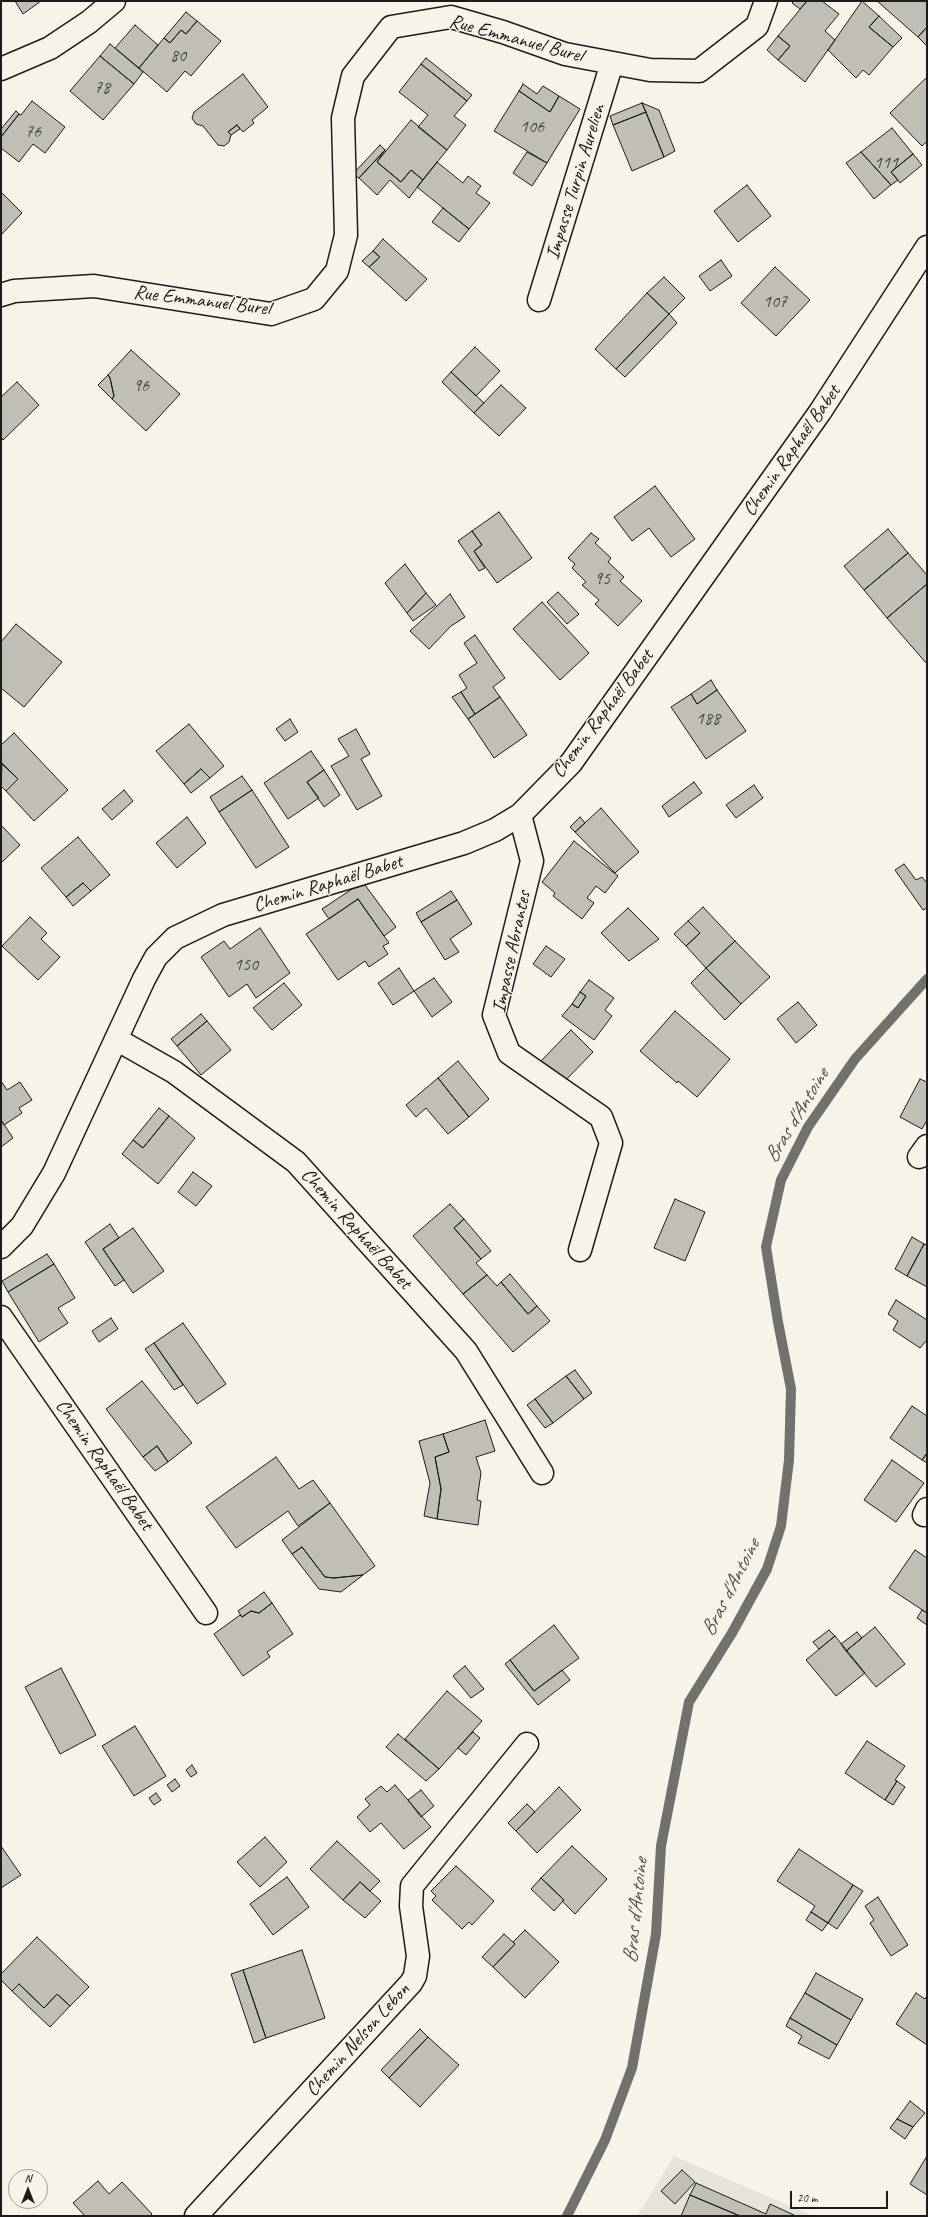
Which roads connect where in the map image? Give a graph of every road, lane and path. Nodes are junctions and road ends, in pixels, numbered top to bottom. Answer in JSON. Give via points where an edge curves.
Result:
{"nodes":[{"id":1,"x":114,"y":1,"type":"edge"},
{"id":2,"x":766,"y":1,"type":"edge"},
{"id":3,"x":612,"y":63,"type":"junction"},
{"id":4,"x":1,"y":69,"type":"edge"},
{"id":5,"x":927,"y":247,"type":"edge"},
{"id":6,"x":1,"y":295,"type":"edge"},
{"id":7,"x":540,"y":300,"type":"dead end"},
{"id":8,"x":520,"y":815,"type":"junction"},
{"id":9,"x":116,"y":1039,"type":"junction"},
{"id":10,"x":1,"y":1247,"type":"edge"},
{"id":11,"x":580,"y":1250,"type":"dead end"},
{"id":12,"x":1,"y":1317,"type":"edge"},
{"id":13,"x":542,"y":1473,"type":"dead end"},
{"id":14,"x":206,"y":1613,"type":"dead end"},
{"id":15,"x":527,"y":1744,"type":"dead end"},
{"id":16,"x":196,"y":2216,"type":"edge"}],
"edges":[{"from":1,"to":4,"type":"street","via":[[89,22],[50,48]]},
{"from":2,"to":3,"type":"street","name":"Rue Emmanuel Burel","via":[[757,26],[699,71],[650,70]]},
{"from":3,"to":6,"type":"street","name":"Rue Emmanuel Burel","via":[[565,54],[451,17],[391,27],[353,76],[343,118],[346,235],[337,271],[314,299],[271,314],[94,286],[14,291]]},
{"from":3,"to":7,"type":"street","name":"Impasse Turpin Aurelien"},
{"from":5,"to":8,"type":"street","name":"Chemin Raphaël Babet","via":[[820,412],[575,757]]},
{"from":8,"to":9,"type":"street","name":"Chemin Raphaël Babet","via":[[495,830],[464,843],[223,915],[174,938],[156,956]]},
{"from":8,"to":11,"type":"street","name":"Impasse Abrantes","via":[[532,861],[494,1015],[510,1053],[601,1117],[611,1143]]},
{"from":9,"to":10,"type":"street","name":"Chemin Raphaël Babet","via":[[54,1173],[22,1226]]},
{"from":9,"to":13,"type":"street","name":"Chemin Raphaël Babet","via":[[174,1072],[296,1162],[466,1351]]},
{"from":12,"to":14,"type":"street","name":"Chemin Raphaël Babet"},
{"from":15,"to":16,"type":"street","name":"Chemin Nelson Lebon","via":[[412,1886],[411,1906],[418,1956],[411,1984]]}]}
